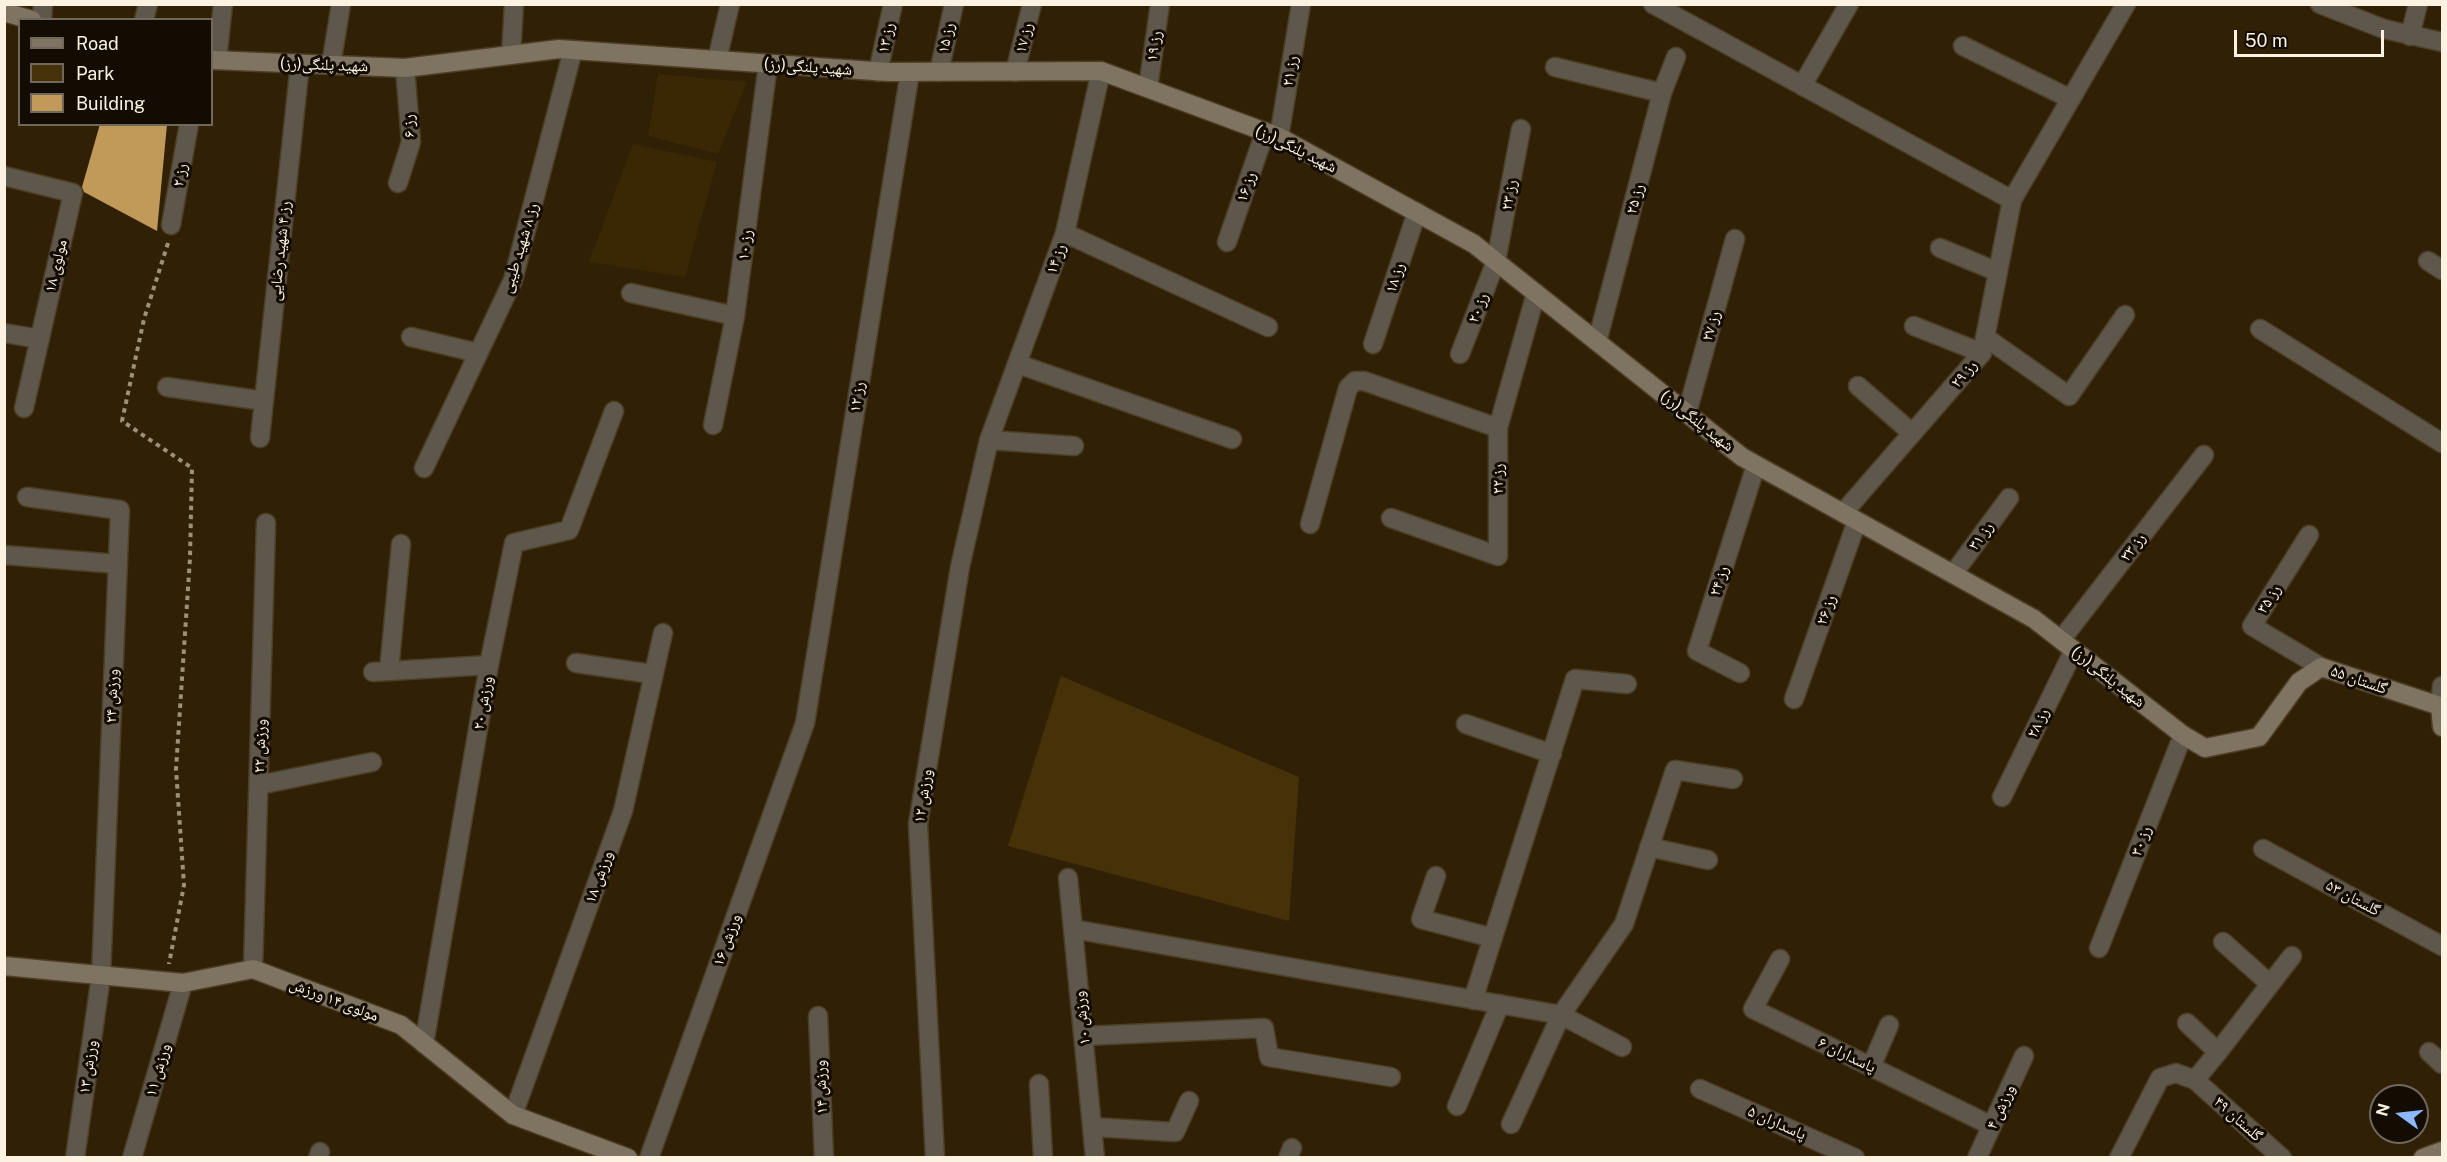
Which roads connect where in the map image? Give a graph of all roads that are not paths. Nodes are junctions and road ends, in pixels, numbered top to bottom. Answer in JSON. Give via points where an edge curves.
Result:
{"nodes":[{"id":1,"x":223,"y":4,"type":"edge"},
{"id":2,"x":341,"y":4,"type":"edge"},
{"id":3,"x":514,"y":4,"type":"edge"},
{"id":4,"x":730,"y":4,"type":"edge"},
{"id":5,"x":893,"y":4,"type":"edge"},
{"id":6,"x":954,"y":4,"type":"edge"},
{"id":7,"x":1032,"y":4,"type":"edge"},
{"id":8,"x":1160,"y":4,"type":"edge"},
{"id":9,"x":1301,"y":4,"type":"edge"},
{"id":10,"x":1653,"y":4,"type":"edge"},
{"id":11,"x":1849,"y":4,"type":"edge"},
{"id":12,"x":2126,"y":4,"type":"edge"},
{"id":13,"x":2320,"y":4,"type":"edge"},
{"id":14,"x":2418,"y":4,"type":"edge"},
{"id":15,"x":4,"y":12,"type":"edge"},
{"id":16,"x":1684,"y":12,"type":"edge"},
{"id":17,"x":25,"y":18,"type":"edge"},
{"id":18,"x":2410,"y":36,"type":"junction"},
{"id":19,"x":2442,"y":42,"type":"edge"},
{"id":20,"x":1963,"y":46,"type":"dead end"},
{"id":21,"x":573,"y":50,"type":"junction"},
{"id":22,"x":511,"y":55,"type":"junction"},
{"id":23,"x":1676,"y":57,"type":"dead end"},
{"id":24,"x":214,"y":60,"type":"edge"},
{"id":25,"x":717,"y":60,"type":"junction"},
{"id":26,"x":300,"y":64,"type":"junction"},
{"id":27,"x":768,"y":64,"type":"junction"},
{"id":28,"x":331,"y":65,"type":"junction"},
{"id":29,"x":1555,"y":67,"type":"dead end"},
{"id":30,"x":405,"y":68,"type":"junction"},
{"id":31,"x":1101,"y":71,"type":"junction"},
{"id":32,"x":878,"y":72,"type":"junction"},
{"id":33,"x":910,"y":72,"type":"junction"},
{"id":34,"x":939,"y":72,"type":"junction"},
{"id":35,"x":1015,"y":72,"type":"junction"},
{"id":36,"x":1802,"y":86,"type":"junction"},
{"id":37,"x":1148,"y":88,"type":"junction"},
{"id":38,"x":1662,"y":93,"type":"junction"},
{"id":39,"x":2071,"y":99,"type":"junction"},
{"id":40,"x":189,"y":126,"type":"edge"},
{"id":41,"x":1521,"y":129,"type":"dead end"},
{"id":42,"x":1272,"y":134,"type":"junction"},
{"id":43,"x":4,"y":176,"type":"edge"},
{"id":44,"x":398,"y":183,"type":"dead end"},
{"id":45,"x":2012,"y":200,"type":"junction"},
{"id":46,"x":1417,"y":212,"type":"junction"},
{"id":47,"x":171,"y":225,"type":"road end"},
{"id":48,"x":1065,"y":233,"type":"junction"},
{"id":49,"x":1735,"y":239,"type":"dead end"},
{"id":50,"x":1227,"y":242,"type":"dead end"},
{"id":51,"x":1940,"y":248,"type":"dead end"},
{"id":52,"x":1496,"y":261,"type":"junction"},
{"id":53,"x":1998,"y":272,"type":"junction"},
{"id":54,"x":631,"y":293,"type":"dead end"},
{"id":55,"x":1536,"y":293,"type":"junction"},
{"id":56,"x":2125,"y":315,"type":"dead end"},
{"id":57,"x":735,"y":316,"type":"junction"},
{"id":58,"x":1914,"y":326,"type":"dead end"},
{"id":59,"x":1268,"y":327,"type":"dead end"},
{"id":60,"x":2260,"y":329,"type":"dead end"},
{"id":61,"x":4,"y":333,"type":"edge"},
{"id":62,"x":411,"y":337,"type":"dead end"},
{"id":63,"x":40,"y":339,"type":"junction"},
{"id":64,"x":1598,"y":342,"type":"junction"},
{"id":65,"x":1373,"y":344,"type":"dead end"},
{"id":66,"x":1984,"y":345,"type":"junction"},
{"id":67,"x":478,"y":353,"type":"junction"},
{"id":68,"x":1461,"y":354,"type":"dead end"},
{"id":69,"x":1018,"y":364,"type":"junction"},
{"id":70,"x":1858,"y":386,"type":"dead end"},
{"id":71,"x":167,"y":387,"type":"dead end"},
{"id":72,"x":264,"y":401,"type":"junction"},
{"id":73,"x":24,"y":408,"type":"dead end"},
{"id":74,"x":614,"y":411,"type":"dead end"},
{"id":75,"x":1687,"y":413,"type":"junction"},
{"id":76,"x":713,"y":425,"type":"dead end"},
{"id":77,"x":1498,"y":428,"type":"junction"},
{"id":78,"x":1912,"y":433,"type":"junction"},
{"id":79,"x":260,"y":438,"type":"dead end"},
{"id":80,"x":1232,"y":439,"type":"dead end"},
{"id":81,"x":989,"y":440,"type":"junction"},
{"id":82,"x":2442,"y":443,"type":"edge"},
{"id":83,"x":1074,"y":446,"type":"dead end"},
{"id":84,"x":2204,"y":454,"type":"dead end"},
{"id":85,"x":1756,"y":465,"type":"junction"},
{"id":86,"x":423,"y":468,"type":"dead end"},
{"id":87,"x":27,"y":497,"type":"dead end"},
{"id":88,"x":2009,"y":498,"type":"dead end"},
{"id":89,"x":1850,"y":517,"type":"junction"},
{"id":90,"x":1390,"y":518,"type":"dead end"},
{"id":91,"x":266,"y":523,"type":"dead end"},
{"id":92,"x":1310,"y":525,"type":"dead end"},
{"id":93,"x":2309,"y":535,"type":"dead end"},
{"id":94,"x":401,"y":544,"type":"dead end"},
{"id":95,"x":4,"y":555,"type":"edge"},
{"id":96,"x":118,"y":564,"type":"junction"},
{"id":97,"x":1953,"y":574,"type":"junction"},
{"id":98,"x":663,"y":633,"type":"dead end"},
{"id":99,"x":2068,"y":645,"type":"junction"},
{"id":100,"x":576,"y":663,"type":"dead end"},
{"id":101,"x":489,"y":665,"type":"junction"},
{"id":102,"x":2321,"y":667,"type":"junction"},
{"id":103,"x":1740,"y":673,"type":"dead end"},
{"id":104,"x":652,"y":674,"type":"junction"},
{"id":105,"x":1627,"y":684,"type":"dead end"},
{"id":106,"x":2442,"y":686,"type":"edge"},
{"id":107,"x":1794,"y":699,"type":"dead end"},
{"id":108,"x":2440,"y":706,"type":"junction"},
{"id":109,"x":805,"y":723,"type":"joint"},
{"id":110,"x":1466,"y":724,"type":"dead end"},
{"id":111,"x":2442,"y":727,"type":"edge"},
{"id":112,"x":2183,"y":735,"type":"junction"},
{"id":113,"x":1552,"y":754,"type":"junction"},
{"id":114,"x":372,"y":762,"type":"dead end"},
{"id":115,"x":1733,"y":779,"type":"dead end"},
{"id":116,"x":259,"y":785,"type":"junction"},
{"id":117,"x":2002,"y":797,"type":"dead end"},
{"id":118,"x":1649,"y":847,"type":"junction"},
{"id":119,"x":2264,"y":849,"type":"dead end"},
{"id":120,"x":1708,"y":860,"type":"dead end"},
{"id":121,"x":1436,"y":876,"type":"dead end"},
{"id":122,"x":1068,"y":878,"type":"dead end"},
{"id":123,"x":1073,"y":929,"type":"junction"},
{"id":124,"x":1493,"y":938,"type":"junction"},
{"id":125,"x":2223,"y":942,"type":"dead end"},
{"id":126,"x":2442,"y":946,"type":"edge"},
{"id":127,"x":2099,"y":948,"type":"dead end"},
{"id":128,"x":2292,"y":956,"type":"dead end"},
{"id":129,"x":1780,"y":960,"type":"dead end"},
{"id":130,"x":4,"y":966,"type":"edge"},
{"id":131,"x":253,"y":969,"type":"junction"},
{"id":132,"x":100,"y":976,"type":"junction"},
{"id":133,"x":174,"y":983,"type":"junction"},
{"id":134,"x":2270,"y":984,"type":"junction"},
{"id":135,"x":1473,"y":1000,"type":"junction"},
{"id":136,"x":1500,"y":1005,"type":"junction"},
{"id":137,"x":1562,"y":1015,"type":"junction"},
{"id":138,"x":818,"y":1016,"type":"dead end"},
{"id":139,"x":2187,"y":1023,"type":"dead end"},
{"id":140,"x":1889,"y":1025,"type":"dead end"},
{"id":141,"x":1084,"y":1036,"type":"junction"},
{"id":142,"x":424,"y":1044,"type":"junction"},
{"id":143,"x":1622,"y":1047,"type":"dead end"},
{"id":144,"x":2217,"y":1052,"type":"junction"},
{"id":145,"x":2024,"y":1056,"type":"dead end"},
{"id":146,"x":1871,"y":1067,"type":"junction"},
{"id":147,"x":1391,"y":1077,"type":"dead end"},
{"id":148,"x":2195,"y":1080,"type":"junction"},
{"id":149,"x":1039,"y":1084,"type":"dead end"},
{"id":150,"x":1700,"y":1089,"type":"dead end"},
{"id":151,"x":1189,"y":1101,"type":"dead end"},
{"id":152,"x":1456,"y":1106,"type":"dead end"},
{"id":153,"x":513,"y":1115,"type":"junction"},
{"id":154,"x":1511,"y":1124,"type":"dead end"},
{"id":155,"x":1992,"y":1126,"type":"junction"},
{"id":156,"x":1092,"y":1127,"type":"junction"},
{"id":157,"x":2442,"y":1151,"type":"edge"},
{"id":158,"x":75,"y":1158,"type":"edge"},
{"id":159,"x":132,"y":1158,"type":"edge"},
{"id":160,"x":628,"y":1158,"type":"edge"},
{"id":161,"x":649,"y":1158,"type":"edge"},
{"id":162,"x":824,"y":1158,"type":"edge"},
{"id":163,"x":935,"y":1158,"type":"edge"},
{"id":164,"x":1043,"y":1158,"type":"edge"},
{"id":165,"x":1095,"y":1158,"type":"edge"},
{"id":166,"x":1855,"y":1158,"type":"edge"},
{"id":167,"x":1977,"y":1158,"type":"edge"},
{"id":168,"x":2119,"y":1158,"type":"edge"},
{"id":169,"x":2282,"y":1158,"type":"edge"},
{"id":170,"x":2423,"y":1158,"type":"edge"}],
"edges":[{"from":1,"to":24,"type":"street"},
{"from":2,"to":28,"type":"street"},
{"from":3,"to":22,"type":"street"},
{"from":4,"to":25,"type":"street"},
{"from":5,"to":32,"type":"street","name":"رز ۱۳"},
{"from":6,"to":34,"type":"street","name":"رز ۱۵"},
{"from":7,"to":35,"type":"street","name":"رز ۱۷"},
{"from":8,"to":37,"type":"street","name":"رز ۱۹"},
{"from":9,"to":42,"type":"street","name":"رز ۲۱"},
{"from":10,"to":16,"type":"street"},
{"from":11,"to":36,"type":"street"},
{"from":12,"to":39,"type":"street","name":"رز ۲۹"},
{"from":13,"to":18,"type":"street"},
{"from":14,"to":18,"type":"street"},
{"from":15,"to":17,"type":"street"},
{"from":16,"to":36,"type":"street"},
{"from":18,"to":19,"type":"street"},
{"from":20,"to":39,"type":"street"},
{"from":21,"to":22,"type":"street","name":"شهید پلنگی(رز)"},
{"from":21,"to":25,"type":"street","name":"شهید پلنگی(رز)"},
{"from":21,"to":67,"type":"street","name":"رز ۸ شهید طیبی","via":[[513,280]]},
{"from":22,"to":30,"type":"street","name":"شهید پلنگی(رز)"},
{"from":23,"to":38,"type":"street","name":"رز ۲۵"},
{"from":24,"to":26,"type":"street","name":"شهید پلنگی(رز)"},
{"from":25,"to":27,"type":"street","name":"شهید پلنگی(رز)"},
{"from":26,"to":28,"type":"street","name":"شهید پلنگی(رز)"},
{"from":26,"to":72,"type":"street","name":"رز ۴ شهید رضایی"},
{"from":27,"to":32,"type":"street","name":"شهید پلنگی(رز)"},
{"from":27,"to":57,"type":"street","name":"رز ۱۰"},
{"from":28,"to":30,"type":"street","name":"شهید پلنگی(رز)"},
{"from":29,"to":38,"type":"street"},
{"from":30,"to":44,"type":"street","name":"رز ۶","via":[[411,141]]},
{"from":31,"to":35,"type":"street","name":"شهید پلنگی(رز)"},
{"from":31,"to":37,"type":"street","name":"شهید پلنگی(رز)"},
{"from":31,"to":48,"type":"street","name":"رز ۱۴"},
{"from":32,"to":33,"type":"street","name":"شهید پلنگی(رز)"},
{"from":33,"to":34,"type":"street","name":"شهید پلنگی(رز)"},
{"from":33,"to":109,"type":"street","name":"رز ۱۲"},
{"from":34,"to":35,"type":"street","name":"شهید پلنگی(رز)"},
{"from":36,"to":45,"type":"street"},
{"from":37,"to":42,"type":"street","name":"شهید پلنگی(رز)"},
{"from":38,"to":64,"type":"street","name":"رز ۲۵"},
{"from":39,"to":45,"type":"street","name":"رز ۲۹"},
{"from":40,"to":47,"type":"street","name":"رز ۲"},
{"from":41,"to":52,"type":"street","name":"رز ۲۳"},
{"from":42,"to":46,"type":"street","name":"شهید پلنگی(رز)"},
{"from":42,"to":50,"type":"street","name":"رز ۱۶"},
{"from":43,"to":63,"type":"street","name":"مولوی ۱۸","via":[[73,193]]},
{"from":45,"to":53,"type":"street","name":"رز ۲۹"},
{"from":46,"to":52,"type":"street","name":"شهید پلنگی(رز)"},
{"from":46,"to":65,"type":"street","name":"رز ۱۸"},
{"from":48,"to":59,"type":"street"},
{"from":48,"to":69,"type":"street","name":"رز ۱۴"},
{"from":49,"to":75,"type":"street","name":"رز ۲۷"},
{"from":51,"to":53,"type":"street"},
{"from":52,"to":55,"type":"street","name":"شهید پلنگی(رز)"},
{"from":52,"to":68,"type":"street","name":"رز ۲۰"},
{"from":53,"to":66,"type":"street","name":"رز ۲۹"},
{"from":54,"to":57,"type":"street"},
{"from":55,"to":64,"type":"street","name":"شهید پلنگی(رز)"},
{"from":55,"to":77,"type":"street","name":"رز ۲۲"},
{"from":56,"to":66,"type":"street","via":[[2069,396]]},
{"from":57,"to":76,"type":"street","name":"رز ۱۰"},
{"from":58,"to":66,"type":"street"},
{"from":60,"to":82,"type":"street"},
{"from":61,"to":63,"type":"street"},
{"from":62,"to":67,"type":"street"},
{"from":63,"to":73,"type":"street","name":"مولوی ۱۸"},
{"from":64,"to":75,"type":"street","name":"شهید پلنگی(رز)"},
{"from":66,"to":78,"type":"street","name":"رز ۲۹"},
{"from":67,"to":86,"type":"street","name":"رز ۸ شهید طیبی"},
{"from":69,"to":80,"type":"street"},
{"from":69,"to":81,"type":"street","name":"رز ۱۴"},
{"from":70,"to":78,"type":"street"},
{"from":71,"to":72,"type":"street"},
{"from":72,"to":79,"type":"street","name":"رز ۴ شهید رضایی"},
{"from":74,"to":101,"type":"street","name":"ورزش ۲۰","via":[[569,530],[514,543]]},
{"from":75,"to":85,"type":"street","name":"شهید پلنگی(رز)"},
{"from":77,"to":90,"type":"street","name":"رز ۲۲","via":[[1498,556]]},
{"from":77,"to":92,"type":"street","via":[[1355,381],[1348,388]]},
{"from":78,"to":89,"type":"street","name":"رز ۲۹"},
{"from":81,"to":83,"type":"street"},
{"from":81,"to":163,"type":"street","name":"ورزش ۱۲","via":[[960,567],[918,824]]},
{"from":84,"to":99,"type":"street","name":"رز ۳۳"},
{"from":85,"to":89,"type":"street","name":"شهید پلنگی(رز)"},
{"from":85,"to":103,"type":"street","name":"رز ۲۴","via":[[1696,651]]},
{"from":87,"to":96,"type":"street","name":"ورزش ۲۴","via":[[120,510]]},
{"from":88,"to":97,"type":"street","name":"رز ۳۱"},
{"from":89,"to":97,"type":"street","name":"شهید پلنگی(رز)"},
{"from":89,"to":107,"type":"street","name":"رز ۲۶"},
{"from":91,"to":116,"type":"street","name":"ورزش ۲۲"},
{"from":93,"to":102,"type":"street","name":"رز ۳۵","via":[[2252,626]]},
{"from":94,"to":101,"type":"street","via":[[381,672]]},
{"from":95,"to":96,"type":"street"},
{"from":96,"to":132,"type":"street","name":"ورزش ۲۴"},
{"from":97,"to":99,"type":"street","name":"شهید پلنگی(رز)","via":[[2034,619]]},
{"from":98,"to":104,"type":"street","name":"ورزش ۱۸"},
{"from":99,"to":112,"type":"street","name":"شهید پلنگی(رز)"},
{"from":99,"to":117,"type":"street","name":"رز ۲۸"},
{"from":100,"to":104,"type":"street"},
{"from":101,"to":142,"type":"street","name":"ورزش ۲۰"},
{"from":102,"to":108,"type":"street","name":"گلستان ۵۵"},
{"from":102,"to":112,"type":"street","name":"گلستان ۵۵","via":[[2299,682],[2259,737],[2205,748]]},
{"from":104,"to":153,"type":"street","name":"ورزش ۱۸","via":[[623,811]]},
{"from":105,"to":113,"type":"street","via":[[1575,679]]},
{"from":106,"to":108,"type":"street"},
{"from":108,"to":111,"type":"street"},
{"from":109,"to":161,"type":"street","name":"ورزش ۱۶"},
{"from":110,"to":113,"type":"street"},
{"from":112,"to":127,"type":"street","name":"رز ۳۰"},
{"from":113,"to":124,"type":"street"},
{"from":114,"to":116,"type":"street"},
{"from":115,"to":118,"type":"street","via":[[1675,770]]},
{"from":116,"to":131,"type":"street","name":"ورزش ۲۲"},
{"from":118,"to":120,"type":"street"},
{"from":118,"to":137,"type":"street","via":[[1624,924]]},
{"from":119,"to":126,"type":"street","name":"گلستان ۵۳"},
{"from":121,"to":124,"type":"street","via":[[1421,919]]},
{"from":122,"to":123,"type":"street","name":"ورزش ۱۰"},
{"from":123,"to":135,"type":"street"},
{"from":123,"to":141,"type":"street","name":"ورزش ۱۰"},
{"from":124,"to":135,"type":"street"},
{"from":125,"to":134,"type":"street"},
{"from":128,"to":134,"type":"street"},
{"from":129,"to":146,"type":"street","name":"پاسداران ۶","via":[[1753,1010]]},
{"from":130,"to":132,"type":"street"},
{"from":131,"to":133,"type":"street"},
{"from":131,"to":142,"type":"street","name":"مولوی ۱۴ ورزش","via":[[401,1025]]},
{"from":132,"to":133,"type":"street"},
{"from":132,"to":158,"type":"street","name":"ورزش ۱۳"},
{"from":133,"to":159,"type":"street","name":"ورزش ۱۱"},
{"from":134,"to":144,"type":"street"},
{"from":135,"to":136,"type":"street"},
{"from":136,"to":137,"type":"street"},
{"from":136,"to":152,"type":"street"},
{"from":137,"to":143,"type":"street"},
{"from":137,"to":154,"type":"street"},
{"from":138,"to":162,"type":"street","name":"ورزش ۱۴"},
{"from":139,"to":144,"type":"street"},
{"from":140,"to":146,"type":"street"},
{"from":141,"to":147,"type":"street","via":[[1264,1028],[1269,1057]]},
{"from":141,"to":156,"type":"street","name":"ورزش ۱۰"},
{"from":142,"to":153,"type":"street","name":"مولوی ۱۴ ورزش"},
{"from":144,"to":148,"type":"street"},
{"from":145,"to":155,"type":"street","name":"ورزش ۴"},
{"from":146,"to":155,"type":"street","name":"پاسداران ۶"},
{"from":148,"to":168,"type":"street","via":[[2176,1073],[2160,1078]]},
{"from":148,"to":169,"type":"street","name":"گلستان ۴۹"},
{"from":149,"to":164,"type":"street"},
{"from":150,"to":166,"type":"street","name":"پاسداران ۵"},
{"from":151,"to":156,"type":"street","via":[[1175,1132]]},
{"from":153,"to":160,"type":"street","name":"مولوی ۱۴ ورزش"},
{"from":155,"to":167,"type":"street","name":"ورزش ۴"},
{"from":156,"to":165,"type":"street","name":"ورزش ۱۰"},
{"from":157,"to":170,"type":"street"}]}
